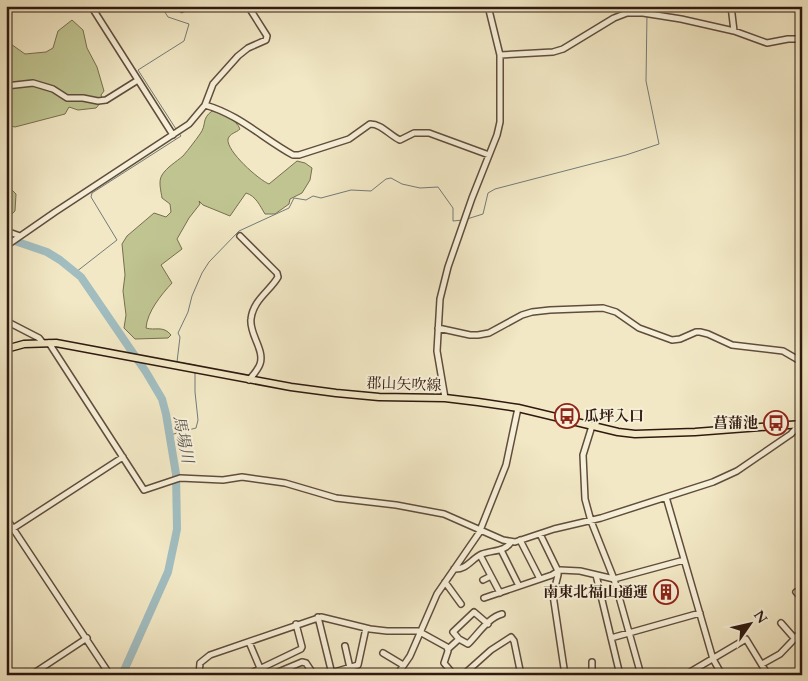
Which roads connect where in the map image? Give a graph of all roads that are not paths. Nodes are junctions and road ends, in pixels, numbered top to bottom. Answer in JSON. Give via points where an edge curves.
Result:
{"nodes":[{"id":1,"x":91,"y":6,"type":"edge"},
{"id":2,"x":248,"y":6,"type":"edge"},
{"id":3,"x":488,"y":6,"type":"edge"},
{"id":4,"x":731,"y":6,"type":"edge"},
{"id":5,"x":734,"y":31,"type":"junction"},
{"id":6,"x":802,"y":40,"type":"edge"},
{"id":7,"x":500,"y":55,"type":"junction"},
{"id":8,"x":138,"y":80,"type":"junction"},
{"id":9,"x":6,"y":86,"type":"edge"},
{"id":10,"x":204,"y":105,"type":"junction"},
{"id":11,"x":173,"y":135,"type":"junction"},
{"id":12,"x":489,"y":155,"type":"junction"},
{"id":13,"x":6,"y":231,"type":"edge"},
{"id":14,"x":240,"y":236,"type":"dead end"},
{"id":15,"x":19,"y":237,"type":"junction"},
{"id":16,"x":9,"y":245,"type":"edge"},
{"id":17,"x":6,"y":321,"type":"edge"},
{"id":18,"x":438,"y":328,"type":"junction"},
{"id":19,"x":46,"y":343,"type":"junction"},
{"id":20,"x":6,"y":349,"type":"edge"},
{"id":21,"x":802,"y":362,"type":"edge"},
{"id":22,"x":249,"y":380,"type":"junction"},
{"id":23,"x":445,"y":398,"type":"junction"},
{"id":24,"x":518,"y":408,"type":"junction"},
{"id":25,"x":800,"y":425,"type":"edge"},
{"id":26,"x":592,"y":426,"type":"junction"},
{"id":27,"x":123,"y":457,"type":"junction"},
{"id":28,"x":666,"y":497,"type":"junction"},
{"id":29,"x":6,"y":518,"type":"edge"},
{"id":30,"x":591,"y":521,"type":"junction"},
{"id":31,"x":14,"y":528,"type":"junction"},
{"id":32,"x":480,"y":530,"type":"junction"},
{"id":33,"x":6,"y":533,"type":"edge"},
{"id":34,"x":540,"y":534,"type":"junction"},
{"id":35,"x":520,"y":540,"type":"junction"},
{"id":36,"x":511,"y":542,"type":"junction"},
{"id":37,"x":501,"y":550,"type":"junction"},
{"id":38,"x":480,"y":555,"type":"junction"},
{"id":39,"x":684,"y":560,"type":"junction"},
{"id":40,"x":469,"y":564,"type":"junction"},
{"id":41,"x":473,"y":569,"type":"dead end"},
{"id":42,"x":454,"y":570,"type":"junction"},
{"id":43,"x":558,"y":571,"type":"junction"},
{"id":44,"x":596,"y":575,"type":"junction"},
{"id":45,"x":491,"y":576,"type":"junction"},
{"id":46,"x":540,"y":579,"type":"junction"},
{"id":47,"x":614,"y":579,"type":"junction"},
{"id":48,"x":483,"y":580,"type":"dead end"},
{"id":49,"x":445,"y":582,"type":"junction"},
{"id":50,"x":519,"y":586,"type":"junction"},
{"id":51,"x":796,"y":592,"type":"dead end"},
{"id":52,"x":500,"y":593,"type":"junction"},
{"id":53,"x":484,"y":598,"type":"dead end"},
{"id":54,"x":802,"y":599,"type":"edge"},
{"id":55,"x":461,"y":604,"type":"dead end"},
{"id":56,"x":700,"y":613,"type":"junction"},
{"id":57,"x":502,"y":614,"type":"dead end"},
{"id":58,"x":318,"y":617,"type":"junction"},
{"id":59,"x":781,"y":623,"type":"dead end"},
{"id":60,"x":296,"y":624,"type":"junction"},
{"id":61,"x":488,"y":624,"type":"junction"},
{"id":62,"x":366,"y":628,"type":"junction"},
{"id":63,"x":421,"y":631,"type":"junction"},
{"id":64,"x":802,"y":631,"type":"edge"},
{"id":65,"x":630,"y":634,"type":"junction"},
{"id":66,"x":86,"y":638,"type":"junction"},
{"id":67,"x":611,"y":638,"type":"junction"},
{"id":68,"x":459,"y":639,"type":"junction"},
{"id":69,"x":795,"y":639,"type":"junction"},
{"id":70,"x":249,"y":642,"type":"junction"},
{"id":71,"x":345,"y":646,"type":"dead end"},
{"id":72,"x":448,"y":649,"type":"junction"},
{"id":73,"x":383,"y":654,"type":"dead end"},
{"id":74,"x":287,"y":656,"type":"junction"},
{"id":75,"x":713,"y":659,"type":"junction"},
{"id":76,"x":592,"y":662,"type":"dead end"},
{"id":77,"x":762,"y":664,"type":"junction"},
{"id":78,"x":403,"y":665,"type":"junction"},
{"id":79,"x":292,"y":666,"type":"junction"},
{"id":80,"x":260,"y":668,"type":"junction"},
{"id":81,"x":350,"y":668,"type":"junction"},
{"id":82,"x":285,"y":669,"type":"junction"},
{"id":83,"x":332,"y":674,"type":"edge"},
{"id":84,"x":466,"y":674,"type":"edge"},
{"id":85,"x":31,"y":675,"type":"edge"},
{"id":86,"x":110,"y":675,"type":"edge"},
{"id":87,"x":199,"y":675,"type":"edge"},
{"id":88,"x":246,"y":675,"type":"edge"},
{"id":89,"x":271,"y":675,"type":"edge"},
{"id":90,"x":288,"y":675,"type":"edge"},
{"id":91,"x":314,"y":675,"type":"edge"},
{"id":92,"x":397,"y":675,"type":"edge"},
{"id":93,"x":454,"y":675,"type":"edge"},
{"id":94,"x":521,"y":675,"type":"edge"},
{"id":95,"x":565,"y":675,"type":"edge"},
{"id":96,"x":592,"y":675,"type":"edge"},
{"id":97,"x":620,"y":675,"type":"edge"},
{"id":98,"x":641,"y":675,"type":"edge"},
{"id":99,"x":686,"y":675,"type":"edge"},
{"id":100,"x":722,"y":675,"type":"edge"},
{"id":101,"x":768,"y":675,"type":"edge"}],
"edges":[{"from":1,"to":8,"type":"street"},
{"from":2,"to":10,"type":"street","via":[[267,36],[266,40],[241,53],[213,84]]},
{"from":3,"to":7,"type":"street"},
{"from":4,"to":5,"type":"street"},
{"from":5,"to":6,"type":"street","via":[[766,43]]},
{"from":5,"to":7,"type":"street","via":[[664,15],[627,13],[563,49]]},
{"from":7,"to":12,"type":"street","via":[[500,122]]},
{"from":8,"to":9,"type":"street","via":[[106,100],[98,101],[66,98],[52,89],[33,84]]},
{"from":8,"to":11,"type":"street"},
{"from":10,"to":11,"type":"street","via":[[189,124]]},
{"from":10,"to":12,"type":"street","via":[[219,109],[293,155],[344,142],[372,123],[400,140],[414,133],[429,133]]},
{"from":11,"to":15,"type":"street"},
{"from":12,"to":18,"type":"street","via":[[444,281]]},
{"from":13,"to":15,"type":"street"},
{"from":14,"to":22,"type":"street","via":[[278,276],[260,298],[252,315],[251,324],[261,357]]},
{"from":15,"to":16,"type":"street"},
{"from":17,"to":19,"type":"street"},
{"from":18,"to":21,"type":"street","via":[[478,335],[532,312],[603,308],[616,312],[639,328],[670,339],[700,332],[732,345],[783,351]]},
{"from":18,"to":23,"type":"street","via":[[438,362]]},
{"from":19,"to":20,"type":"main road","name":"郡山矢吹線"},
{"from":19,"to":22,"type":"main road","name":"郡山矢吹線","via":[[73,345]]},
{"from":19,"to":27,"type":"street"},
{"from":22,"to":23,"type":"main road","name":"郡山矢吹線","via":[[336,393]]},
{"from":23,"to":24,"type":"main road","name":"郡山矢吹線"},
{"from":24,"to":26,"type":"main road","name":"郡山矢吹線"},
{"from":24,"to":32,"type":"street","via":[[506,465]]},
{"from":25,"to":26,"type":"main road","name":"郡山矢吹線","via":[[648,434]]},
{"from":25,"to":28,"type":"street","via":[[731,474]]},
{"from":26,"to":30,"type":"street","via":[[583,461],[584,490]]},
{"from":27,"to":31,"type":"street"},
{"from":27,"to":32,"type":"street","via":[[144,490],[180,478],[242,478],[285,484],[336,498],[439,512]]},
{"from":28,"to":30,"type":"street"},
{"from":28,"to":39,"type":"street"},
{"from":29,"to":31,"type":"street"},
{"from":30,"to":34,"type":"street"},
{"from":30,"to":47,"type":"street"},
{"from":31,"to":33,"type":"street"},
{"from":31,"to":66,"type":"street"},
{"from":32,"to":36,"type":"street"},
{"from":32,"to":42,"type":"street"},
{"from":34,"to":35,"type":"street"},
{"from":34,"to":43,"type":"street"},
{"from":35,"to":36,"type":"street"},
{"from":35,"to":46,"type":"street"},
{"from":36,"to":37,"type":"street"},
{"from":37,"to":38,"type":"street"},
{"from":37,"to":50,"type":"street"},
{"from":38,"to":40,"type":"street"},
{"from":38,"to":45,"type":"street"},
{"from":39,"to":47,"type":"street"},
{"from":39,"to":56,"type":"street"},
{"from":40,"to":41,"type":"street"},
{"from":40,"to":42,"type":"street"},
{"from":42,"to":49,"type":"street"},
{"from":43,"to":44,"type":"street"},
{"from":43,"to":46,"type":"street"},
{"from":43,"to":95,"type":"street","via":[[553,595]]},
{"from":44,"to":47,"type":"street"},
{"from":44,"to":67,"type":"street"},
{"from":45,"to":48,"type":"street"},
{"from":45,"to":52,"type":"street"},
{"from":46,"to":50,"type":"street"},
{"from":47,"to":65,"type":"street"},
{"from":49,"to":55,"type":"street"},
{"from":49,"to":63,"type":"street"},
{"from":50,"to":52,"type":"street"},
{"from":51,"to":54,"type":"street"},
{"from":52,"to":53,"type":"street"},
{"from":56,"to":65,"type":"street"},
{"from":56,"to":75,"type":"street"},
{"from":57,"to":61,"type":"street"},
{"from":58,"to":60,"type":"street"},
{"from":58,"to":62,"type":"street"},
{"from":58,"to":83,"type":"street"},
{"from":59,"to":69,"type":"street"},
{"from":60,"to":70,"type":"street"},
{"from":60,"to":74,"type":"street","via":[[302,647]]},
{"from":61,"to":68,"type":"street","via":[[468,644]]},
{"from":61,"to":68,"type":"street","via":[[474,612],[453,632]]},
{"from":62,"to":63,"type":"street"},
{"from":62,"to":81,"type":"street","via":[[359,663]]},
{"from":63,"to":72,"type":"street"},
{"from":63,"to":78,"type":"street"},
{"from":64,"to":69,"type":"street"},
{"from":65,"to":67,"type":"street"},
{"from":65,"to":98,"type":"street"},
{"from":66,"to":85,"type":"street"},
{"from":66,"to":86,"type":"street"},
{"from":67,"to":97,"type":"street"},
{"from":68,"to":72,"type":"street"},
{"from":69,"to":77,"type":"street","via":[[780,654]]},
{"from":70,"to":80,"type":"street"},
{"from":70,"to":87,"type":"street","via":[[210,654],[200,663]]},
{"from":71,"to":81,"type":"street"},
{"from":72,"to":93,"type":"street","via":[[444,663]]},
{"from":73,"to":78,"type":"street"},
{"from":74,"to":79,"type":"street"},
{"from":74,"to":80,"type":"street"},
{"from":75,"to":77,"type":"street","via":[[746,639]]},
{"from":75,"to":99,"type":"street"},
{"from":75,"to":100,"type":"street"},
{"from":76,"to":96,"type":"street"},
{"from":77,"to":101,"type":"street"},
{"from":78,"to":92,"type":"street"},
{"from":79,"to":82,"type":"street"},
{"from":79,"to":91,"type":"street","via":[[306,663]]},
{"from":80,"to":88,"type":"street"},
{"from":81,"to":83,"type":"street"},
{"from":82,"to":89,"type":"street"},
{"from":82,"to":90,"type":"street"},
{"from":84,"to":94,"type":"street","via":[[511,637]]}]}
